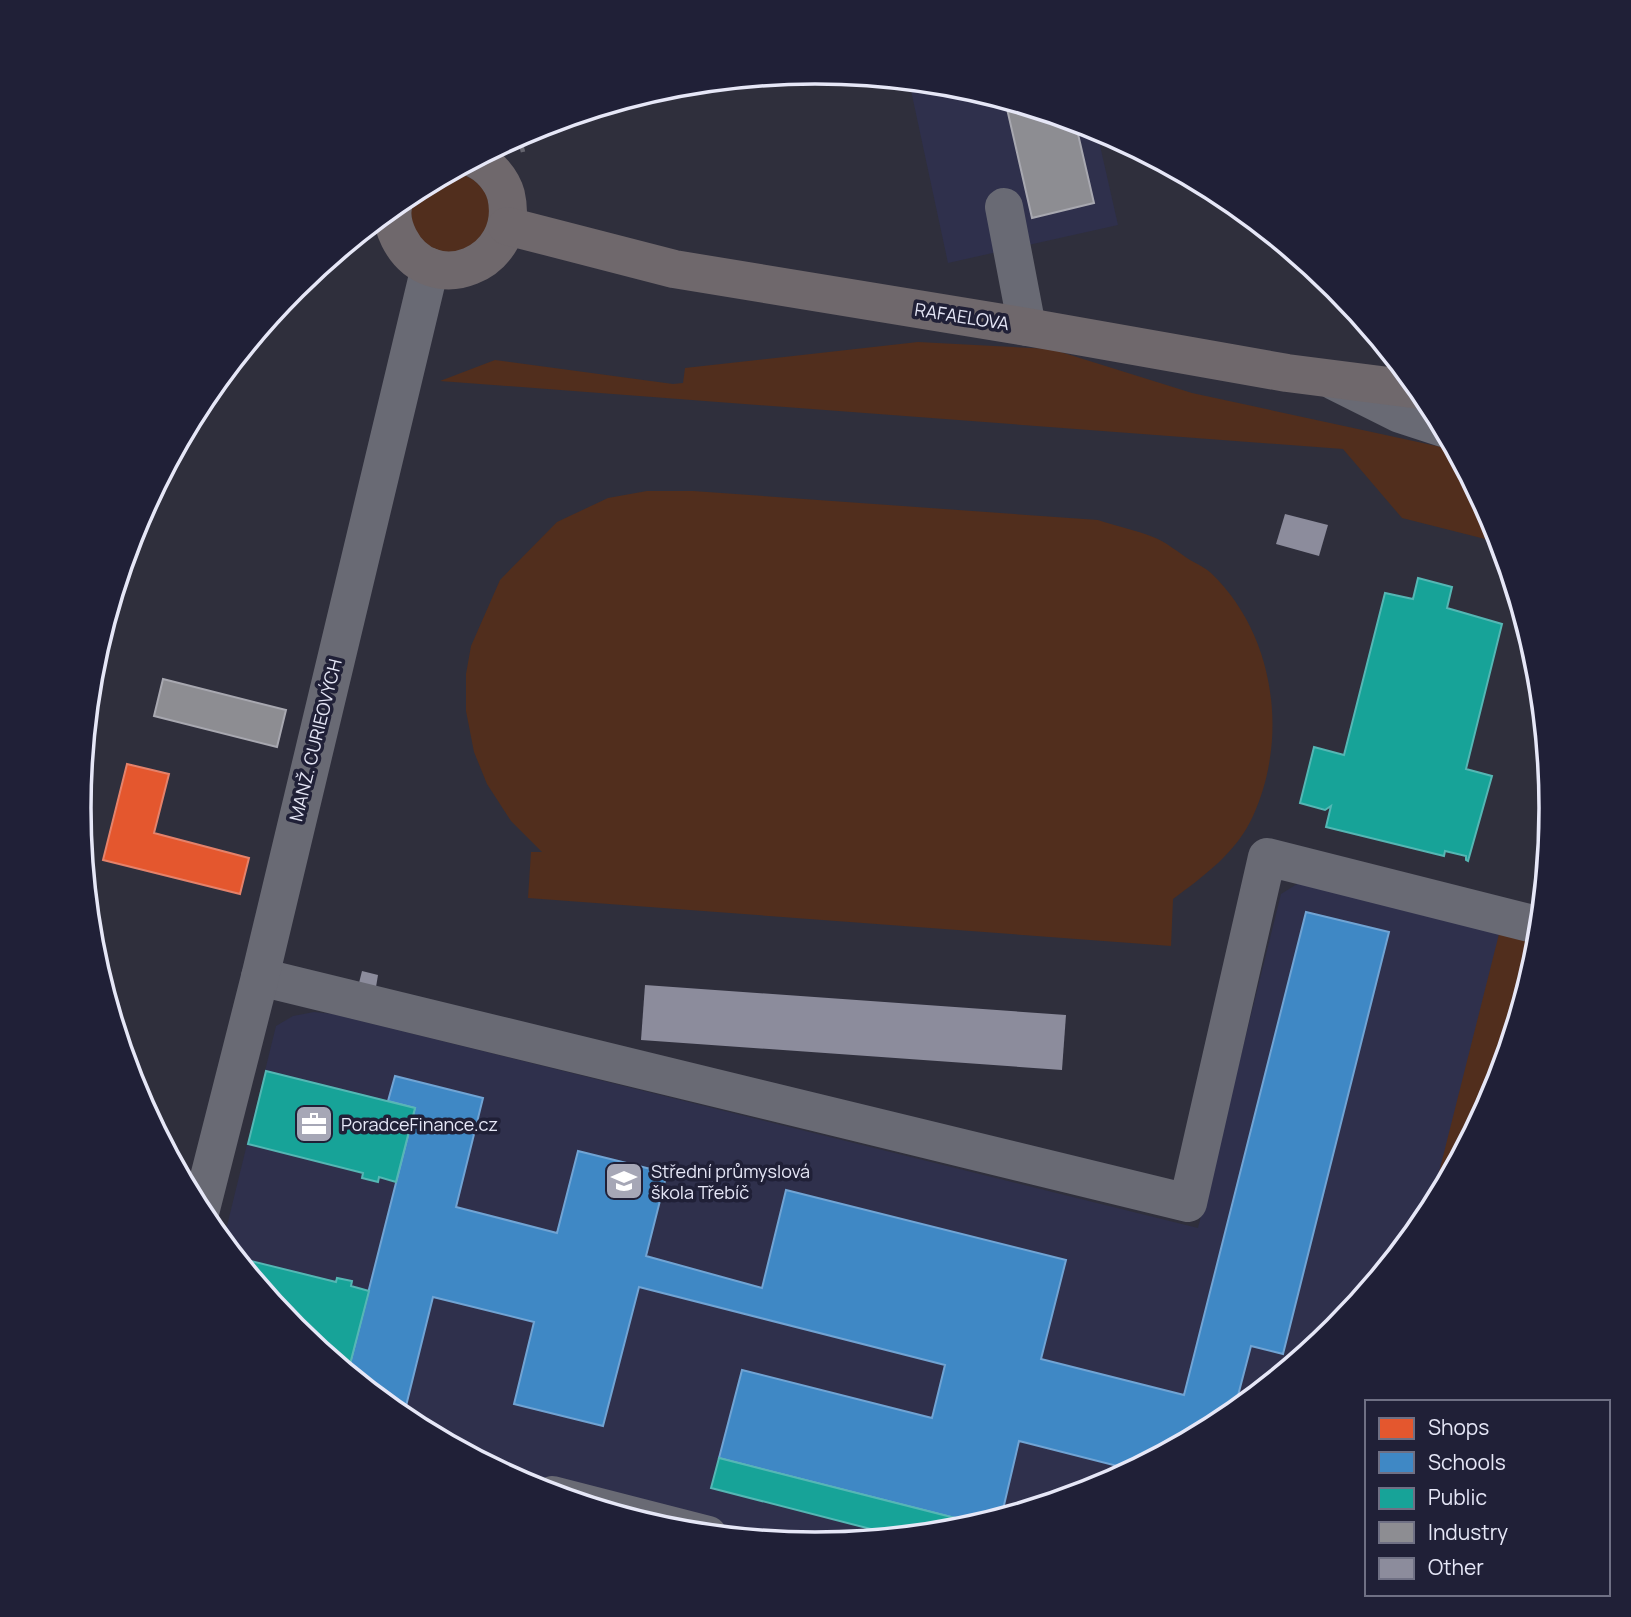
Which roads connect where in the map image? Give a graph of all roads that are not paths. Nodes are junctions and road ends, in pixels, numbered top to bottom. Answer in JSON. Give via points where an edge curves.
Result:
{"nodes":[{"id":1,"x":484,"y":165,"type":"edge"},
{"id":2,"x":1004,"y":207,"type":"dead end"},
{"id":3,"x":394,"y":220,"type":"edge"},
{"id":4,"x":507,"y":226,"type":"junction"},
{"id":5,"x":430,"y":267,"type":"junction"},
{"id":6,"x":1027,"y":327,"type":"junction"},
{"id":7,"x":1332,"y":380,"type":"junction"},
{"id":8,"x":1405,"y":388,"type":"edge"},
{"id":9,"x":1429,"y":423,"type":"edge"},
{"id":10,"x":1531,"y":923,"type":"edge"},
{"id":11,"x":260,"y":977,"type":"junction"},
{"id":12,"x":204,"y":1197,"type":"edge"}],
"edges":[{"from":1,"to":4,"type":"main road","via":[[495,173],[504,189],[509,207]]},
{"from":2,"to":6,"type":"street"},
{"from":3,"to":5,"type":"main road","via":[[403,246]]},
{"from":4,"to":5,"type":"main road","via":[[486,258],[468,268]]},
{"from":4,"to":6,"type":"main road","name":"RAFAELOVA","via":[[674,270]]},
{"from":5,"to":11,"type":"street","name":"MANŽ. CURIEOVÝCH"},
{"from":6,"to":7,"type":"main road","name":"RAFAELOVA"},
{"from":7,"to":8,"type":"main road","name":"RAFAELOVA"},
{"from":7,"to":9,"type":"street"},
{"from":10,"to":11,"type":"street","via":[[1267,857],[1188,1203]]},
{"from":11,"to":12,"type":"street","name":"MANŽ. CURIEOVÝCH"}]}
